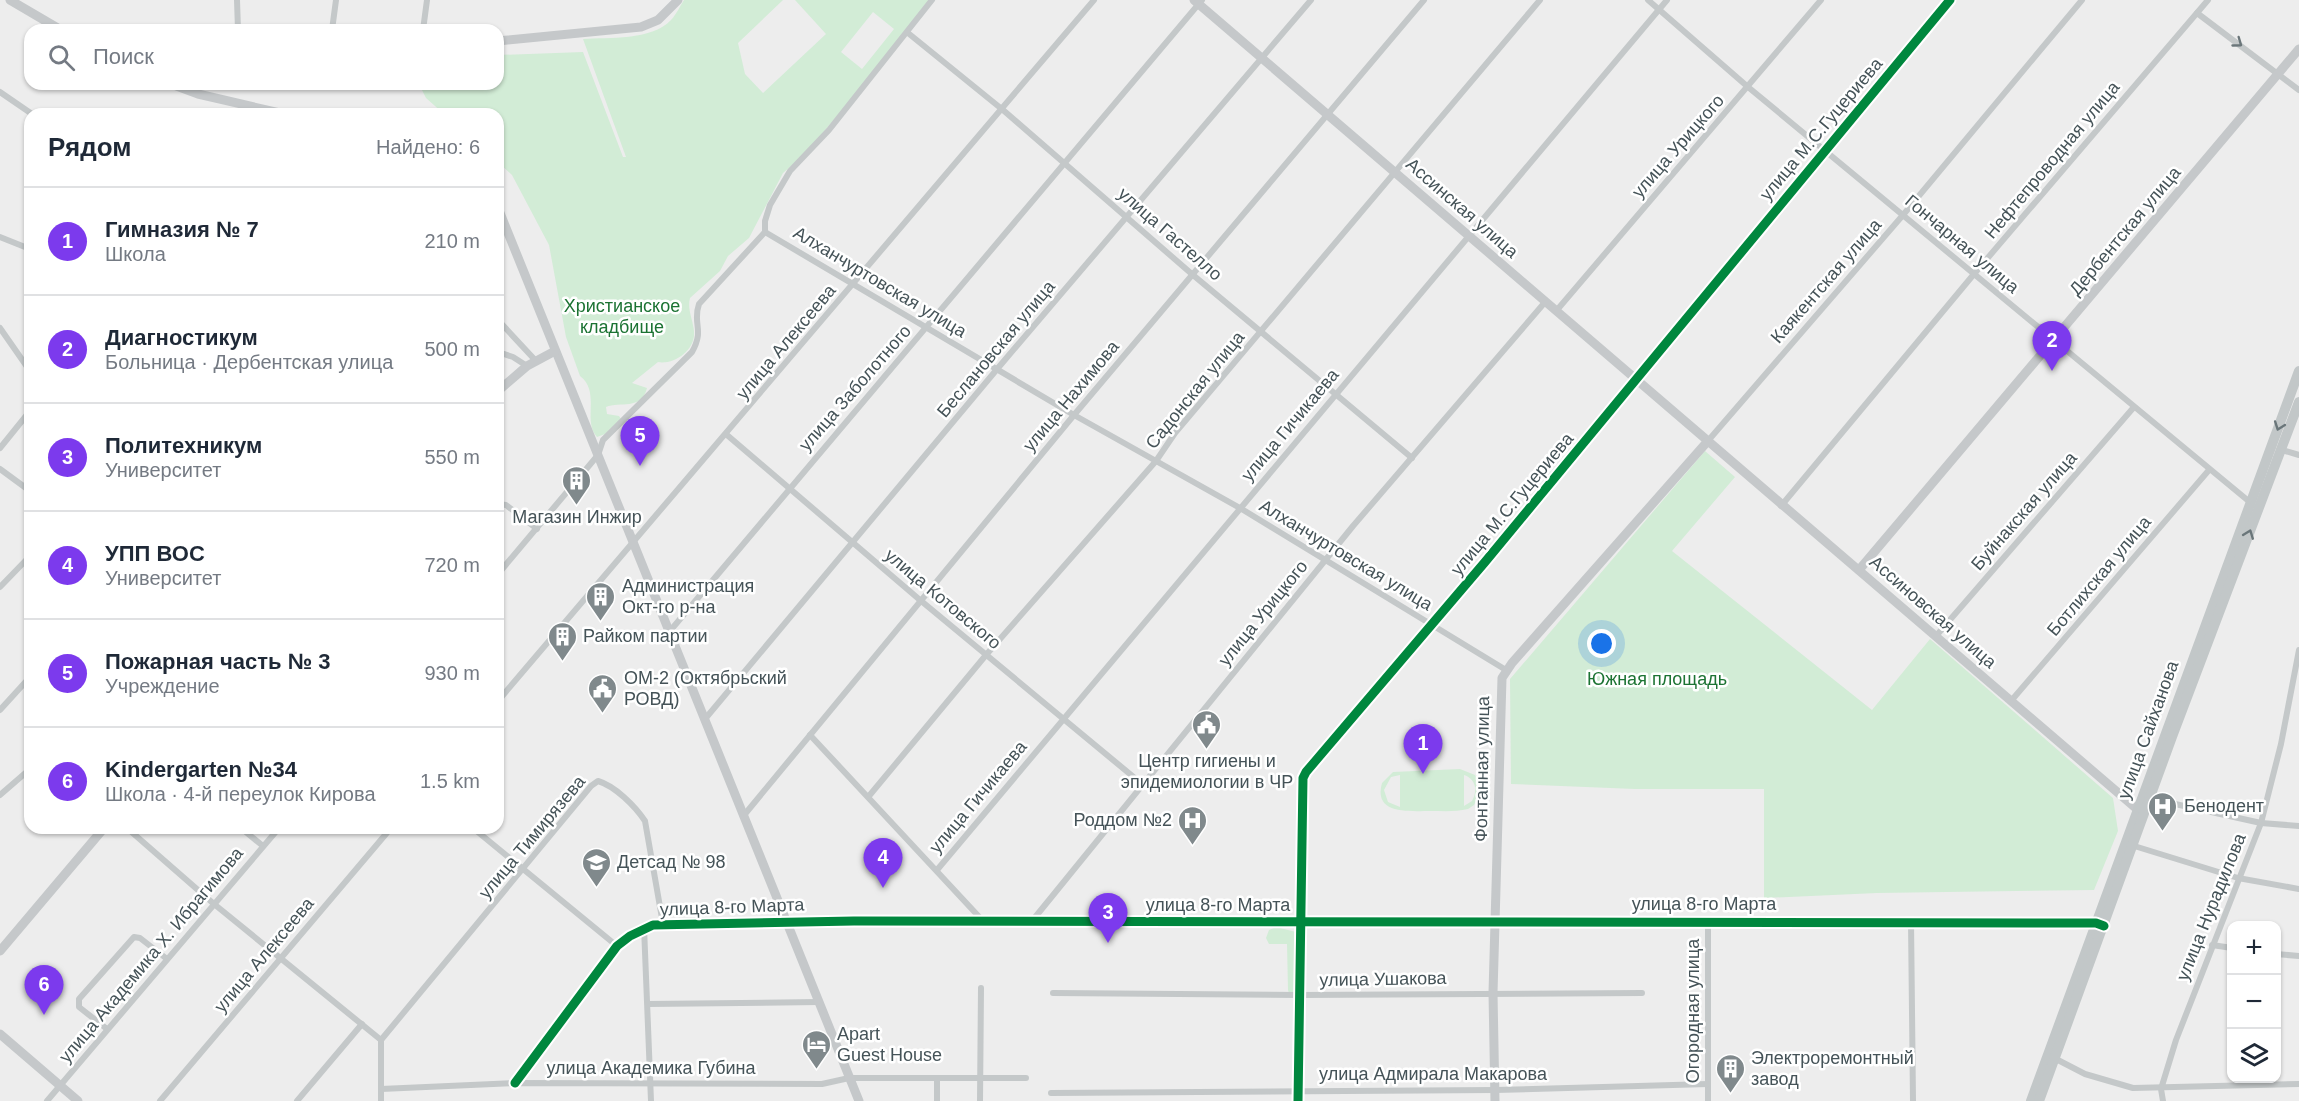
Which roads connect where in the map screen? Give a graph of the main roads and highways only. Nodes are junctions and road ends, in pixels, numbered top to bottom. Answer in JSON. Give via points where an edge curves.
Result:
{"nodes":[{"id":1,"x":2299,"y":371,"type":"edge"},
{"id":2,"x":2299,"y":402,"type":"edge"},
{"id":3,"x":2255,"y":505,"type":"junction"},
{"id":4,"x":2145,"y":798,"type":"junction"},
{"id":5,"x":2129,"y":845,"type":"junction"},
{"id":6,"x":2051,"y":1056,"type":"junction"},
{"id":7,"x":2031,"y":1101,"type":"edge"},
{"id":8,"x":2039,"y":1101,"type":"edge"}],
"edges":[{"from":1,"to":3,"type":"main road","name":"улица Сайханова","one_way":true},
{"from":2,"to":3,"type":"main road","name":"улица Сайханова","via":[[2282,450]]},
{"from":3,"to":4,"type":"main road","name":"улица Сайханова"},
{"from":4,"to":5,"type":"main road","name":"улица Сайханова"},
{"from":4,"to":5,"type":"main road","name":"улица Сайханова","via":[[2137,809]]},
{"from":5,"to":6,"type":"main road","name":"улица Сайханова"},
{"from":6,"to":7,"type":"main road","name":"улица Сайханова"},
{"from":6,"to":8,"type":"main road","name":"улица Сайханова"}]}
